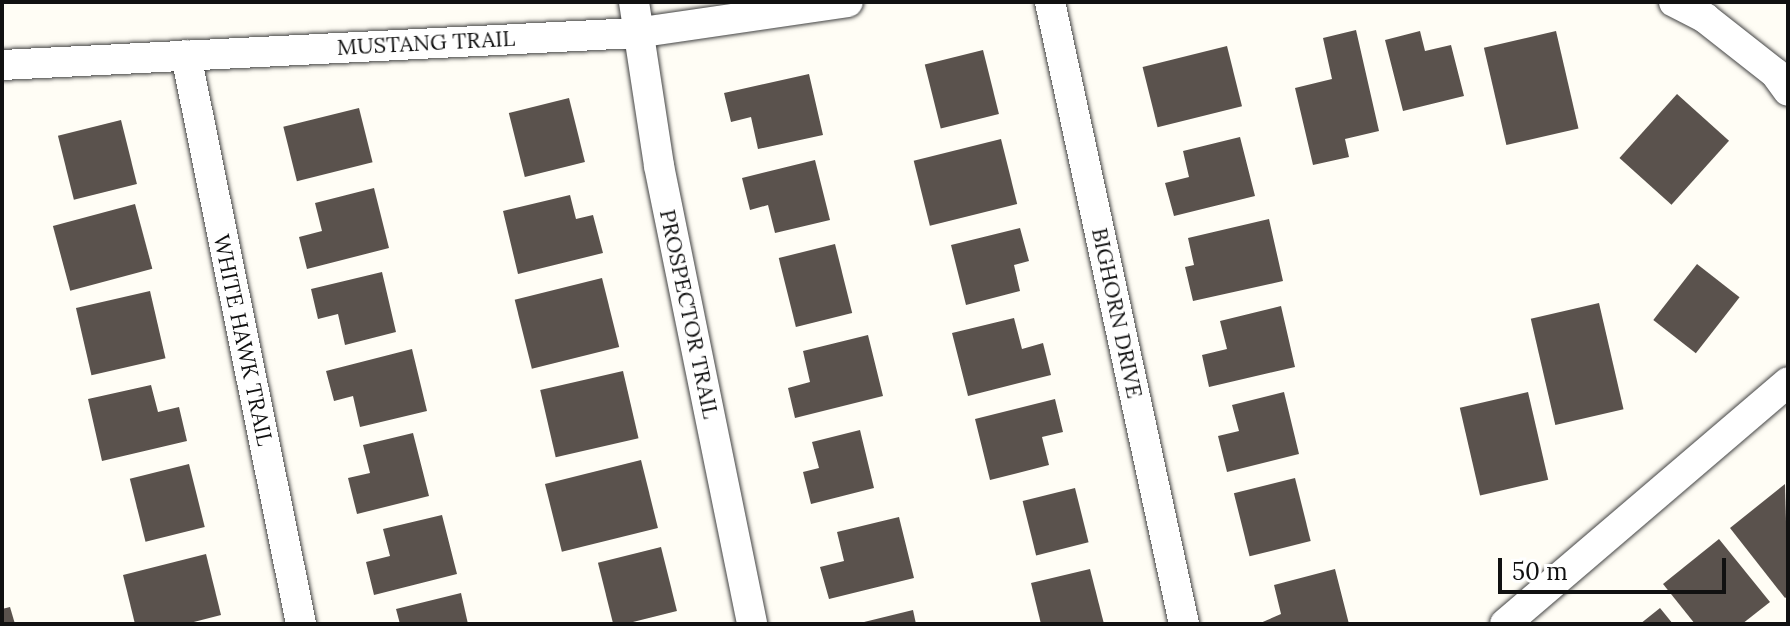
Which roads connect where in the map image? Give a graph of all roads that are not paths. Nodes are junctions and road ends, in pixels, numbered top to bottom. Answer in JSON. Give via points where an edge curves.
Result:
{"nodes":[{"id":1,"x":634,"y":2,"type":"edge"},
{"id":2,"x":848,"y":2,"type":"edge"},
{"id":3,"x":1050,"y":2,"type":"edge"},
{"id":4,"x":1674,"y":2,"type":"edge"},
{"id":5,"x":636,"y":33,"type":"junction"},
{"id":6,"x":186,"y":55,"type":"junction"},
{"id":7,"x":2,"y":65,"type":"edge"},
{"id":8,"x":1788,"y":91,"type":"edge"},
{"id":9,"x":1788,"y":382,"type":"edge"},
{"id":10,"x":301,"y":624,"type":"edge"},
{"id":11,"x":752,"y":624,"type":"edge"},
{"id":12,"x":1184,"y":624,"type":"edge"},
{"id":13,"x":1505,"y":624,"type":"edge"}],
"edges":[{"from":1,"to":5,"type":"street","name":"PROSPECTOR TRAIL"},
{"from":2,"to":5,"type":"street","name":"MUSTANG TRAIL"},
{"from":3,"to":12,"type":"street","name":"BIGHORN DRIVE"},
{"from":4,"to":8,"type":"street","via":[[1705,18],[1775,73]]},
{"from":5,"to":6,"type":"street","name":"MUSTANG TRAIL"},
{"from":5,"to":11,"type":"street","name":"PROSPECTOR TRAIL"},
{"from":6,"to":7,"type":"street","name":"MUSTANG TRAIL"},
{"from":6,"to":10,"type":"street","name":"WHITE HAWK TRAIL"},
{"from":9,"to":13,"type":"street"}]}
